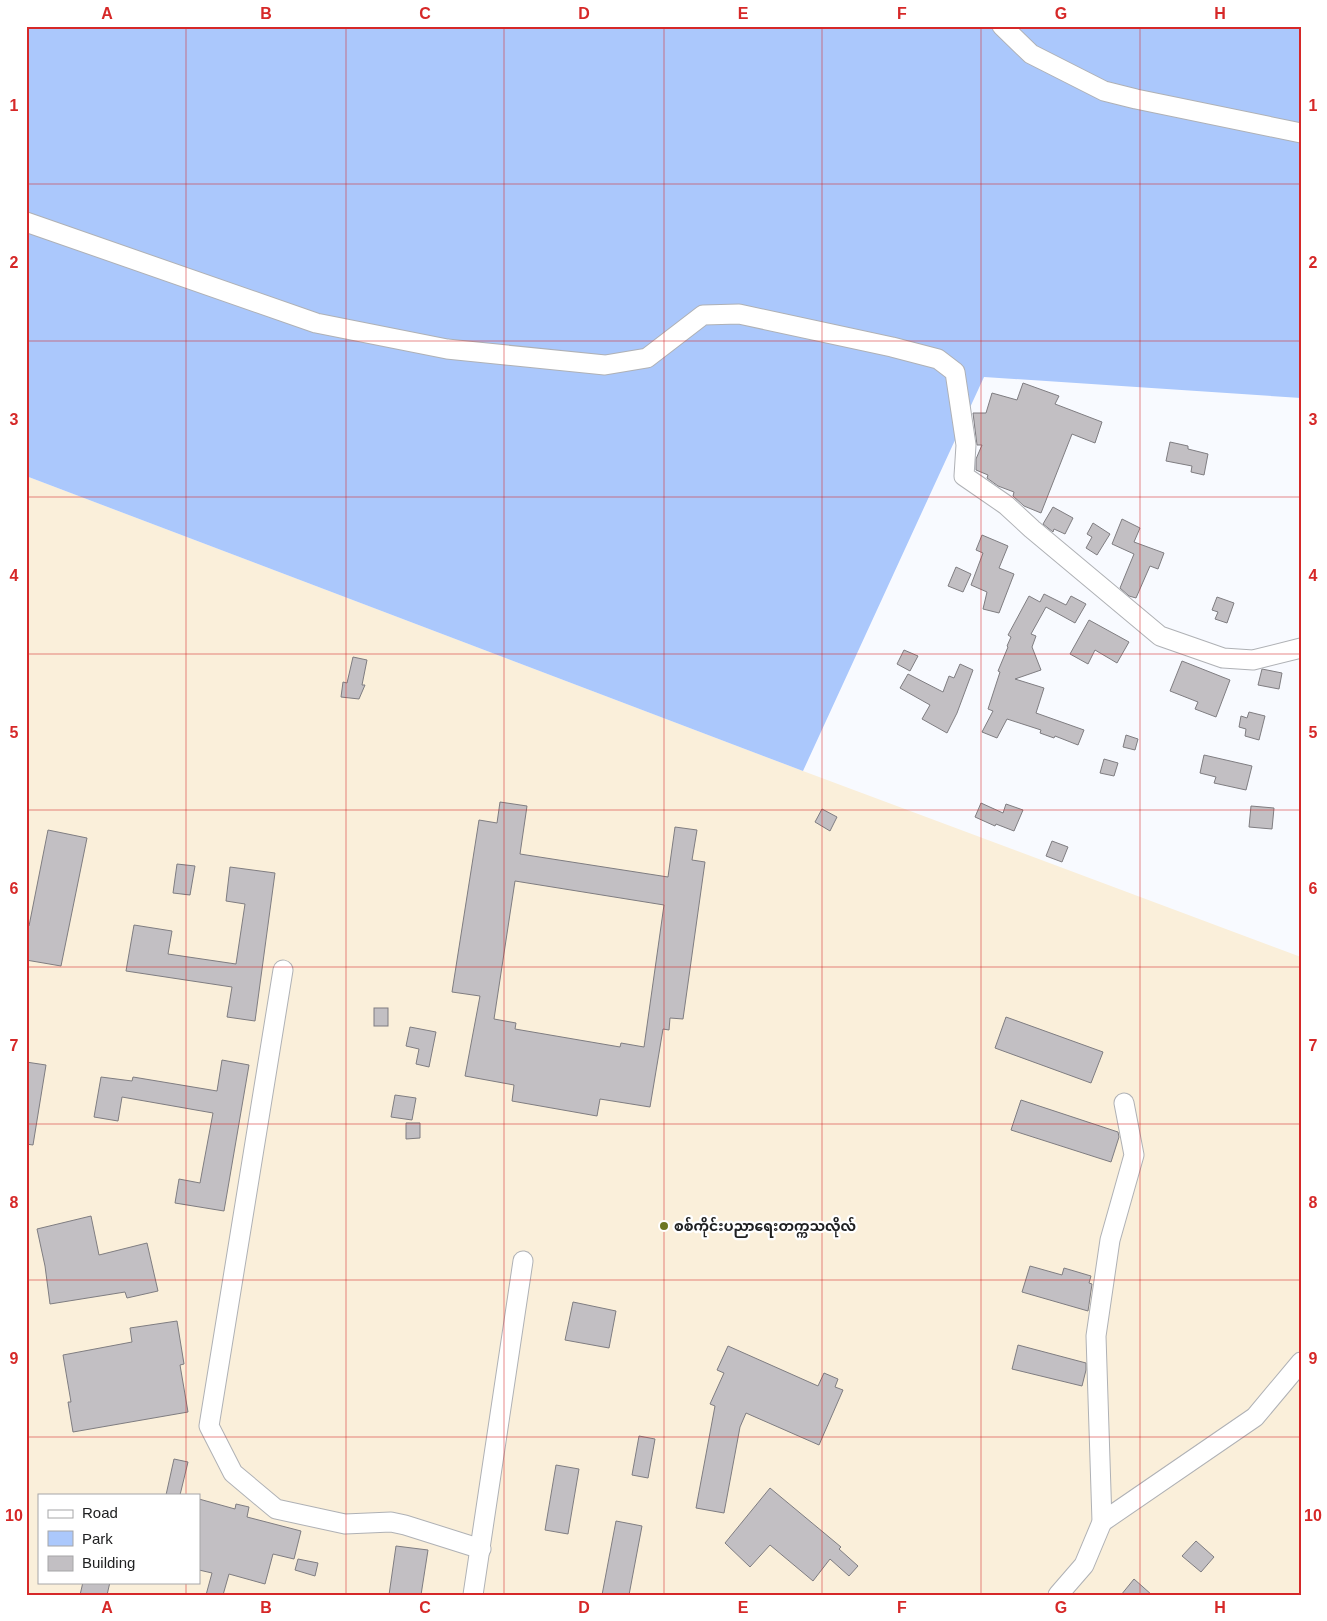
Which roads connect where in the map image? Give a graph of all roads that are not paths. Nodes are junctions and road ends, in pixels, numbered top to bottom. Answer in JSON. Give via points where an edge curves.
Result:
{"nodes":[{"id":1,"x":1002,"y":26,"type":"edge"},
{"id":2,"x":1301,"y":133,"type":"edge"},
{"id":3,"x":26,"y":222,"type":"edge"},
{"id":4,"x":1301,"y":648,"type":"edge"},
{"id":5,"x":283,"y":970,"type":"dead end"},
{"id":6,"x":1124,"y":1103,"type":"dead end"},
{"id":7,"x":523,"y":1261,"type":"dead end"},
{"id":8,"x":1301,"y":1362,"type":"edge"},
{"id":9,"x":1102,"y":1522,"type":"junction"},
{"id":10,"x":481,"y":1549,"type":"junction"},
{"id":11,"x":473,"y":1595,"type":"edge"},
{"id":12,"x":1058,"y":1595,"type":"edge"}],
"edges":[{"from":1,"to":2,"type":"street","via":[[1031,54],[1104,91]]},
{"from":3,"to":4,"type":"street","via":[[316,323],[446,349],[605,365],[647,358],[703,315],[739,314],[938,359],[956,372],[966,445],[964,476],[1006,506],[1160,636],[1223,658],[1253,660]]},
{"from":5,"to":10,"type":"street","via":[[209,1426],[233,1473],[276,1509],[345,1524],[391,1522]]},
{"from":6,"to":9,"type":"street","via":[[1134,1155],[1110,1240],[1096,1336]]},
{"from":7,"to":10,"type":"street"},
{"from":8,"to":9,"type":"street","via":[[1255,1417]]},
{"from":9,"to":12,"type":"street","via":[[1084,1565]]},
{"from":10,"to":11,"type":"street"}]}
